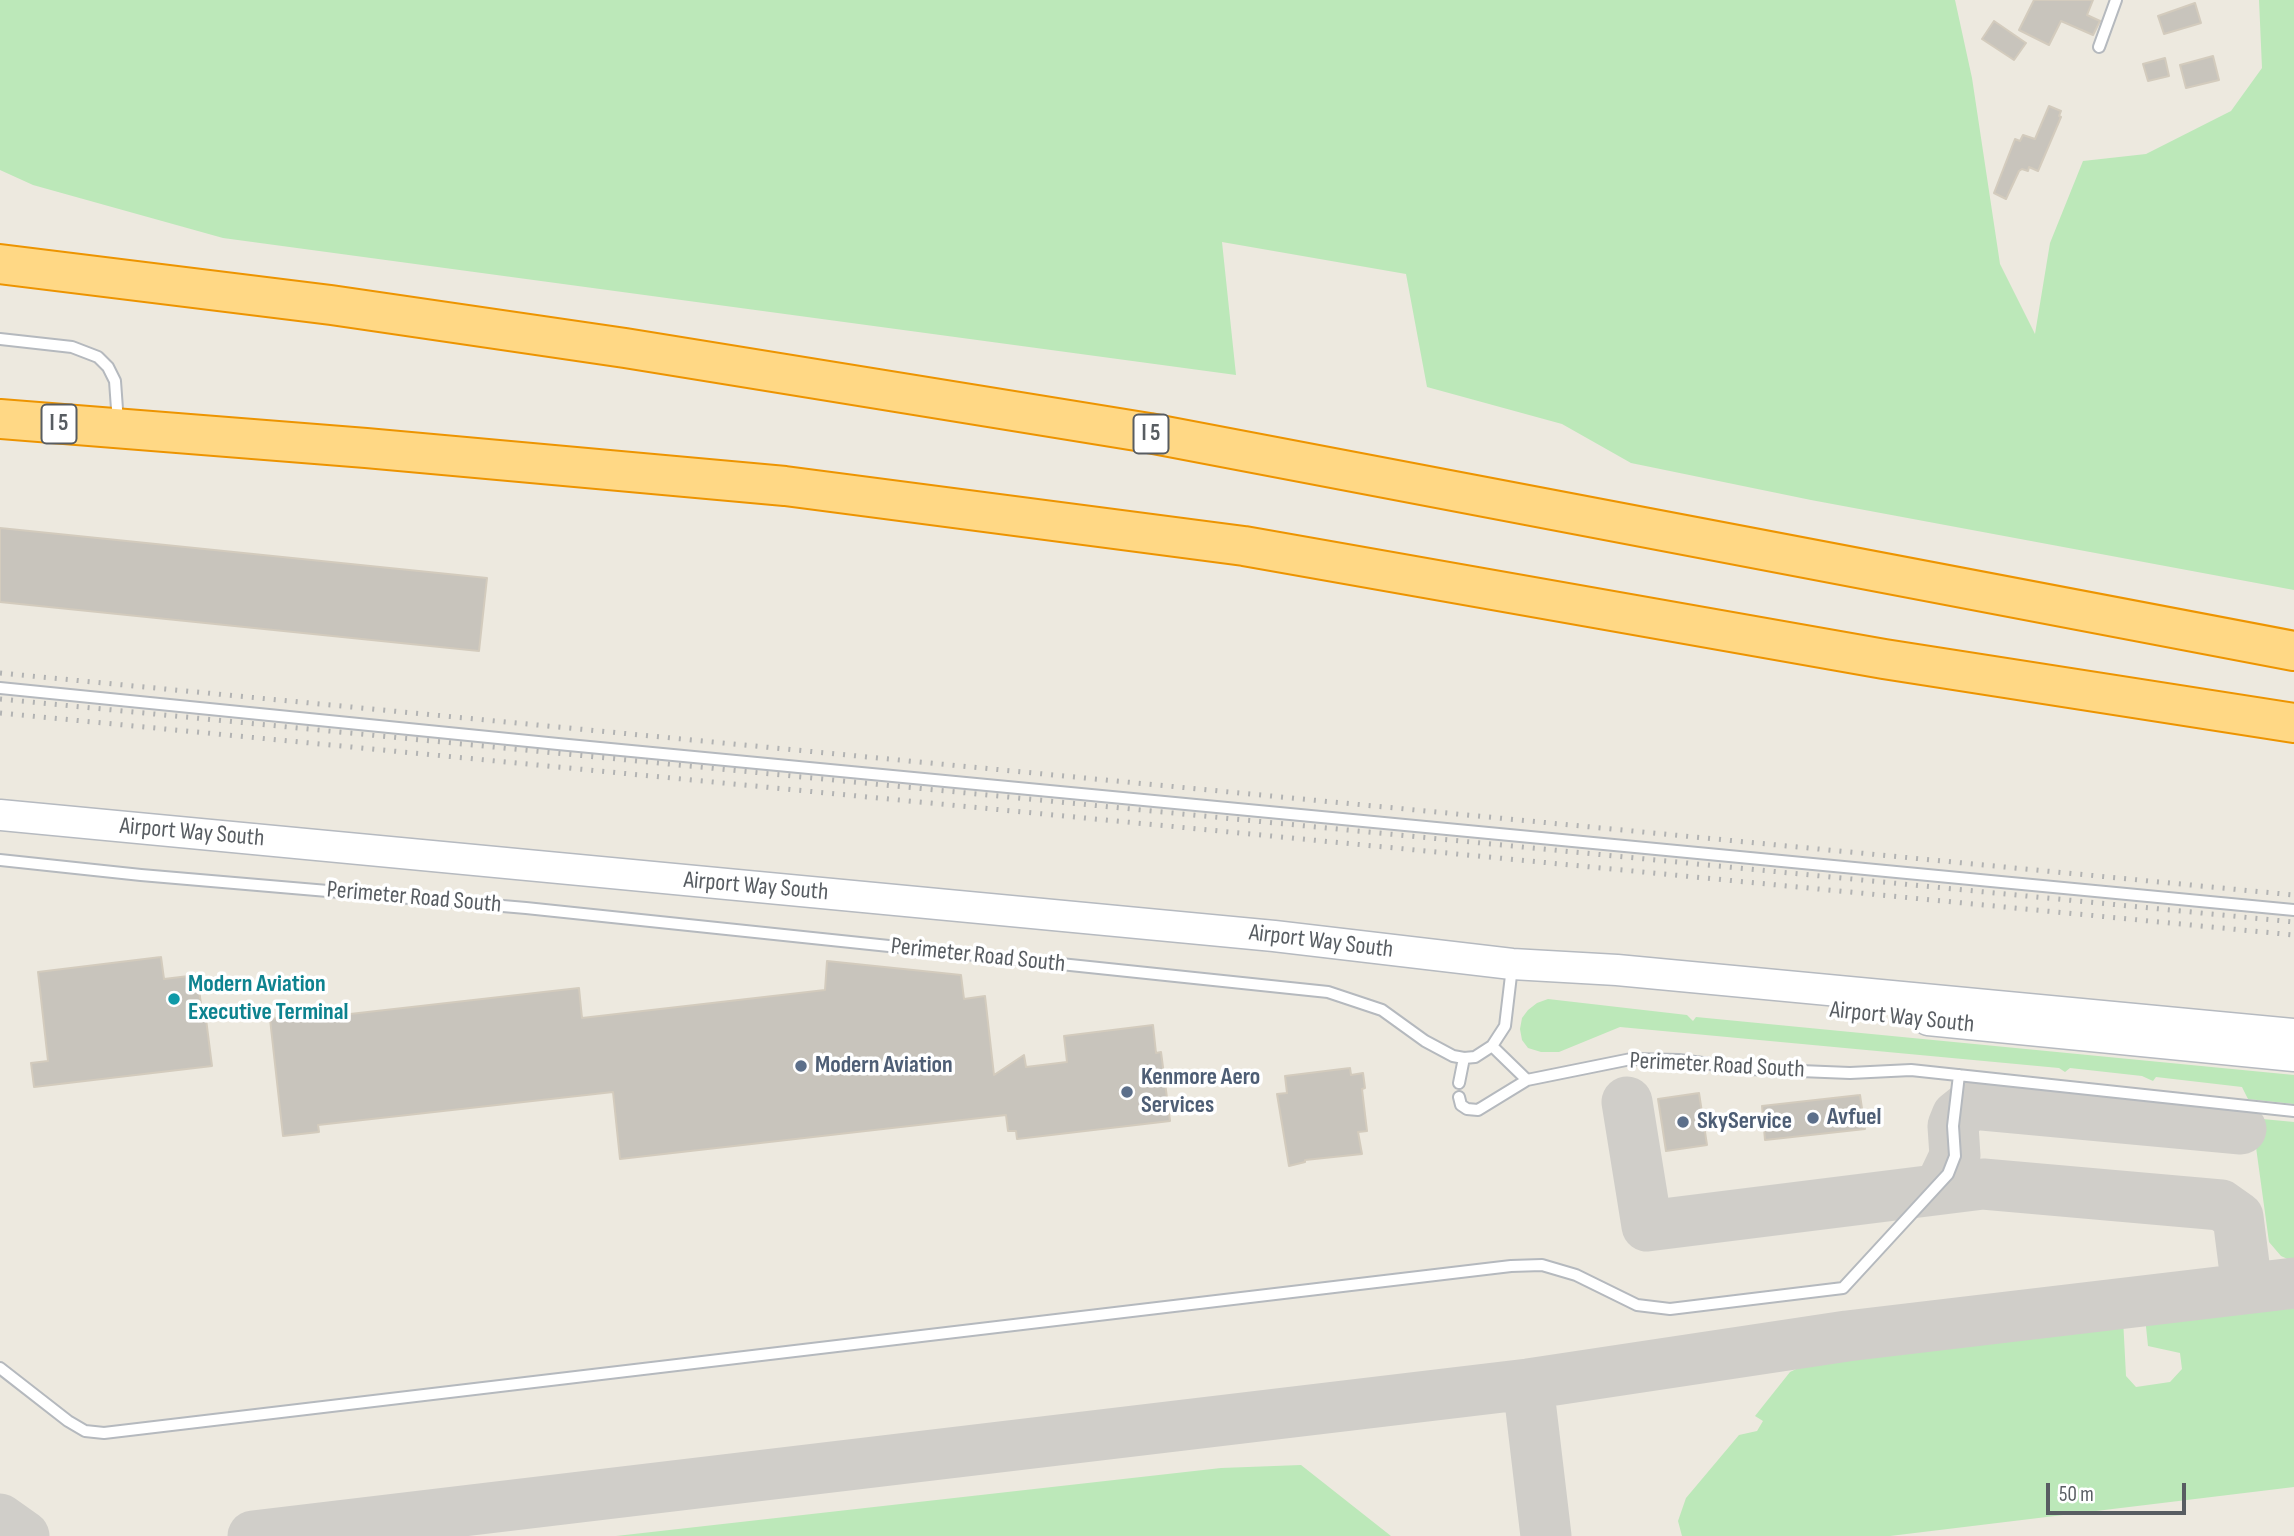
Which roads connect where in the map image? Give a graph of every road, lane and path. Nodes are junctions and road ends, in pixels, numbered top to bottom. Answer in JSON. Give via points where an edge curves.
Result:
{"nodes":[{"id":1,"x":2116,"y":0,"type":"edge"},
{"id":2,"x":2099,"y":47,"type":"dead end"},
{"id":3,"x":0,"y":264,"type":"edge"},
{"id":4,"x":0,"y":339,"type":"edge"},
{"id":5,"x":0,"y":419,"type":"edge"},
{"id":6,"x":119,"y":428,"type":"junction"},
{"id":7,"x":2294,"y":651,"type":"edge"},
{"id":8,"x":0,"y":688,"type":"edge"},
{"id":9,"x":2294,"y":723,"type":"edge"},
{"id":10,"x":0,"y":815,"type":"edge"},
{"id":11,"x":0,"y":860,"type":"edge"},
{"id":12,"x":2294,"y":910,"type":"edge"},
{"id":13,"x":1512,"y":964,"type":"junction"},
{"id":14,"x":2294,"y":1034,"type":"edge"},
{"id":15,"x":1492,"y":1046,"type":"junction"},
{"id":16,"x":2294,"y":1056,"type":"edge"},
{"id":17,"x":1464,"y":1058,"type":"junction"},
{"id":18,"x":1959,"y":1076,"type":"junction"},
{"id":19,"x":1527,"y":1080,"type":"junction"},
{"id":20,"x":1459,"y":1083,"type":"dead end"},
{"id":21,"x":1459,"y":1097,"type":"dead end"},
{"id":22,"x":2294,"y":1111,"type":"edge"},
{"id":23,"x":0,"y":1368,"type":"edge"}],
"edges":[{"from":1,"to":2,"type":"lane"},
{"from":3,"to":7,"type":"highway","number":"I 5","via":[[625,348],[1149,433]]},
{"from":4,"to":6,"type":"lane","via":[[72,347],[98,356],[115,381]]},
{"from":5,"to":6,"type":"highway","number":"I 5"},
{"from":6,"to":9,"type":"highway","number":"I 5","via":[[785,486],[1244,546],[1884,659]]},
{"from":8,"to":12,"type":"lane"},
{"from":10,"to":13,"type":"main road","name":"Airport Way South","via":[[1260,934]]},
{"from":11,"to":17,"type":"lane","name":"Perimeter Road South","via":[[526,908],[1328,992],[1382,1010],[1425,1041]]},
{"from":13,"to":14,"type":"main road","name":"Airport Way South"},
{"from":13,"to":15,"type":"lane","via":[[1505,1026]]},
{"from":13,"to":16,"type":"main road","name":"Airport Way South","via":[[1620,990]]},
{"from":15,"to":17,"type":"lane"},
{"from":15,"to":19,"type":"lane"},
{"from":17,"to":20,"type":"lane"},
{"from":18,"to":19,"type":"lane","name":"Perimeter Road South","via":[[1749,1069],[1631,1059]]},
{"from":18,"to":22,"type":"lane","name":"Perimeter Road South"},
{"from":18,"to":23,"type":"lane","via":[[1955,1156],[1948,1174],[1843,1288],[1670,1308],[1637,1305],[1576,1275],[1542,1265],[1511,1266],[104,1433],[85,1431],[68,1421]]},
{"from":19,"to":21,"type":"lane","via":[[1478,1111],[1467,1110]]}]}
